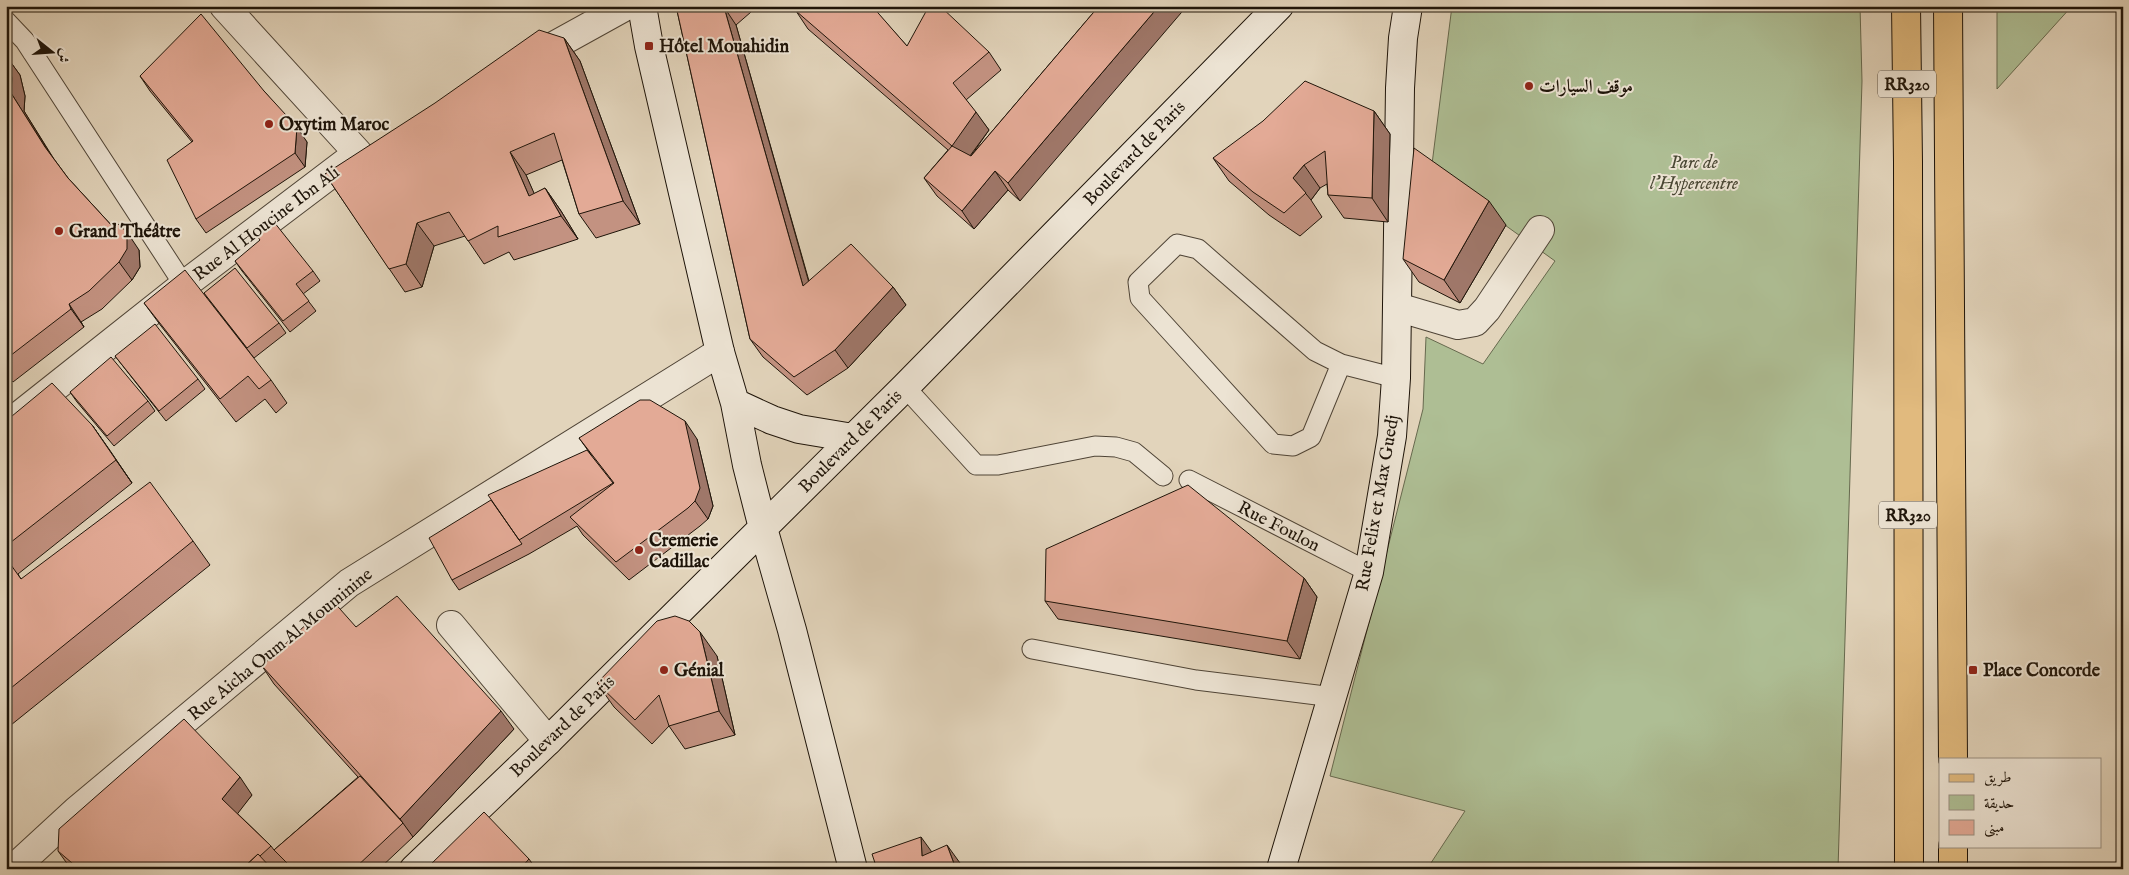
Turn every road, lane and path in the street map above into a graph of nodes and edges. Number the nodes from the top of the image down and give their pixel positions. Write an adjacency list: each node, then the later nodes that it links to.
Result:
1 (224, 6): 11 (main road)
2 (626, 6): 9 (main road)
3 (642, 6): 15 (main road)
4 (1279, 6): 18 (main road, Boulevard de Paris)
5 (1408, 6): 14 (main road, Rue Felix et Max Guedj)
6 (1906, 6): 36 (main road, RR320)
7 (1948, 6): 30 (main road, RR320)
8 (6, 21): 13 (lane)
9 (514, 68)
10 (384, 139): 11 (main road, Rue Al Houcine Ibn Ali)
11 (358, 153): 13 (main road, Rue Al Houcine Ibn Ali)
12 (1540, 230): 14 (main road)
13 (184, 285): 20 (main road, Rue Al Houcine Ibn Ali)
14 (1397, 307): 17 (main road, Rue Felix et Max Guedj)
15 (720, 352): 19 (main road); 32 (main road, Rue Aicha Oum Al Mouminine)
16 (1341, 364): 16 (lane); 17 (lane)
17 (1396, 378): 25 (main road, Rue Felix et Max Guedj)
18 (905, 387): 21 (main road, Boulevard de Paris); 22 (lane)
19 (735, 403): 21 (main road); 24 (main road)
20 (6, 426)
21 (853, 438): 24 (main road, Boulevard de Paris)
22 (1163, 476)
23 (1189, 480): 25 (lane, Rue Foulon)
24 (763, 528): 29 (main road, Boulevard de Paris); 34 (main road)
25 (1369, 572): 28 (main road, Rue Felix et Max Guedj)
26 (451, 625): 29 (main road)
27 (1032, 649): 28 (lane)
28 (1333, 697): 35 (main road, Rue Felix et Max Guedj)
29 (548, 741): 33 (main road, Boulevard de Paris)
30 (1953, 758)
31 (1953, 848): 37 (main road)
32 (13, 869)
33 (414, 869)
34 (853, 869)
35 (1281, 869)
36 (1909, 869)
37 (1953, 869)

